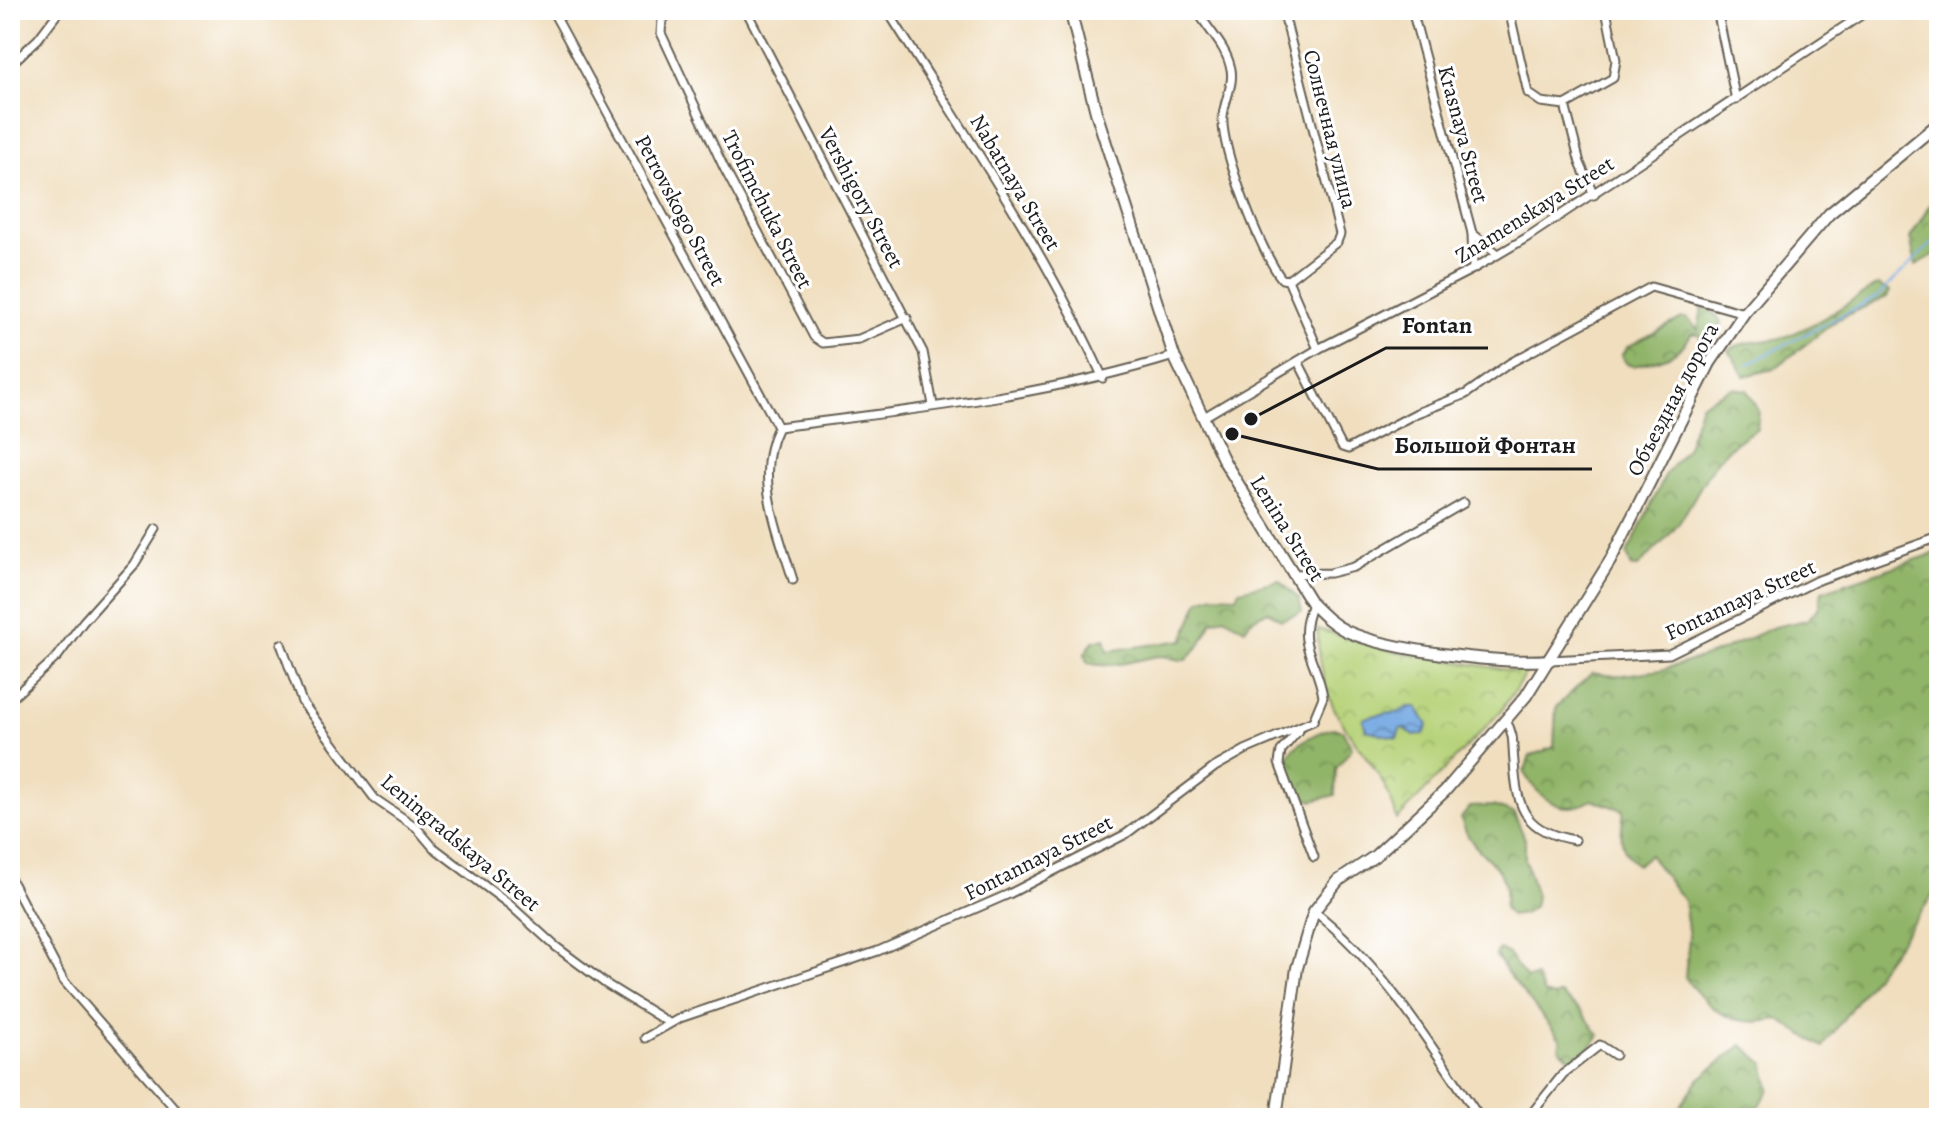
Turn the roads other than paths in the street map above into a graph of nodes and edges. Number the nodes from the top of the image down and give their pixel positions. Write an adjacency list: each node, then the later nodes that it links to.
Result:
1 (60, 10): 16 (street)
2 (552, 10): 15 (street, Petrovskogo Street)
3 (569, 10): 15 (street)
4 (674, 10): 26 (street, Trofimchuka Street)
5 (746, 10): 26 (street, Vershigory Street)
6 (887, 10): 30 (street, Nabatnaya Street)
7 (1070, 10): 28 (street, Lenina Street)
8 (1197, 10): 24 (street)
9 (1283, 10): 24 (street, Солнечная улица)
10 (1412, 10): 21 (street, Krasnaya Street)
11 (1509, 10): 18 (street)
12 (1606, 10): 18 (street)
13 (1717, 10): 17 (street)
14 (1869, 10): 17 (street, Znamenskaya Street)
15 (557, 19): 33 (street, Petrovskogo Street)
16 (10, 65)
17 (1736, 100): 20 (street, Znamenskaya Street)
18 (1565, 105): 20 (street)
19 (1939, 123): 25 (street, Объездная дорога)
20 (1594, 195): 22 (street, Znamenskaya Street)
21 (1472, 233): 22 (street); 23 (street, Krasnaya Street)
22 (1498, 254): 23 (street, Znamenskaya Street)
23 (1473, 269): 27 (street, Znamenskaya Street)
24 (1288, 280): 27 (street)
25 (1744, 313): 29 (street); 41 (street, Объездная дорога)
26 (907, 318): 31 (street, Vershigory Street)
27 (1318, 349): 29 (street, Znamenskaya Street)
28 (1174, 356): 30 (street); 32 (street, Lenina Street)
29 (1299, 363): 32 (street, Znamenskaya Street)
30 (1103, 378): 31 (street)
31 (933, 405): 33 (street)
32 (1204, 417): 37 (street, Lenina Street)
33 (778, 427): 38 (street)
34 (1464, 503): 37 (street)
35 (156, 529): 42 (street)
36 (1939, 537): 41 (street, Fontannaya Street)
37 (1292, 574): 39 (street, Lenina Street)
38 (793, 580)
39 (1312, 604): 41 (street, Lenina Street); 44 (street)
40 (281, 644): 51 (street, Leningradskaya Street)
41 (1550, 660): 43 (street, Объездная дорога)
42 (10, 700)
43 (1506, 721): 47 (street); 50 (street, Объездная дорога)
44 (1300, 729): 45 (street, Fontannaya Street); 46 (street)
45 (1278, 736): 46 (street); 51 (street, Fontannaya Street)
46 (1281, 751): 48 (street)
47 (1575, 840)
48 (1314, 857)
49 (10, 878): 54 (street)
50 (1314, 911): 55 (street); 56 (street)
51 (669, 1023): 52 (street, Fontannaya Street)
52 (645, 1038)
53 (1615, 1055): 57 (street)
54 (183, 1118)
55 (1276, 1118)
56 (1480, 1118)
57 (1528, 1118)

